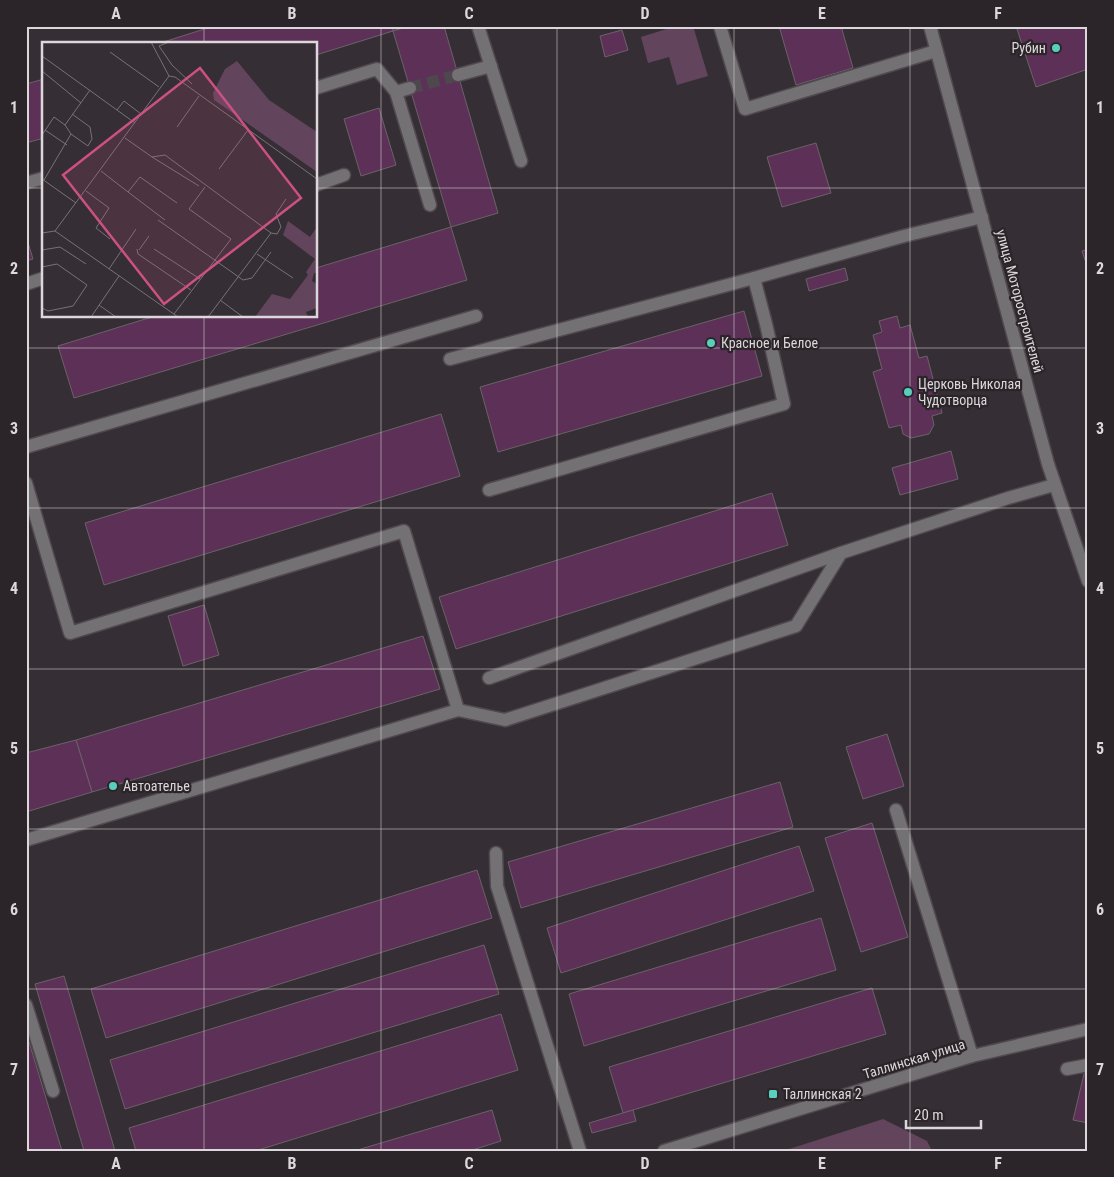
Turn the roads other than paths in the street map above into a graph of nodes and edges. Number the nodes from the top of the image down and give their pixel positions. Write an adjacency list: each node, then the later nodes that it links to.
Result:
1 (478, 26): 5 (street)
2 (720, 26): 4 (street)
3 (930, 26): 4 (street, улица Моторостроителей)
4 (936, 51): 16 (street, улица Моторостроителей)
5 (491, 66): 6 (street); 10 (street)
6 (458, 75)
7 (318, 87): 9 (street)
8 (410, 88): 9 (street)
9 (396, 92): 15 (street)
10 (521, 161)
11 (344, 175): 14 (street)
12 (42, 179): 13 (street)
13 (26, 184)
14 (318, 184)
15 (430, 205)
16 (982, 217): 17 (street); 24 (street, улица Моторостроителей)
17 (754, 278): 21 (street); 25 (street)
18 (42, 279): 19 (street)
19 (26, 284)
20 (476, 316): 22 (street)
21 (450, 359)
22 (26, 447)
23 (26, 483): 29 (street)
24 (1054, 485): 26 (street); 27 (street, улица Моторостроителей)
25 (489, 490)
26 (841, 553): 28 (street); 29 (street)
27 (1088, 581)
28 (489, 678)
29 (458, 710): 31 (street)
30 (896, 810): 35 (street)
31 (26, 840)
32 (496, 853): 39 (street)
33 (26, 1004): 38 (street)
34 (1088, 1028): 35 (street, Таллинская улица)
35 (972, 1056): 40 (street, Таллинская улица)
36 (1088, 1065): 37 (street)
37 (1067, 1069)
38 (53, 1091)
39 (580, 1151)
40 (664, 1151)

